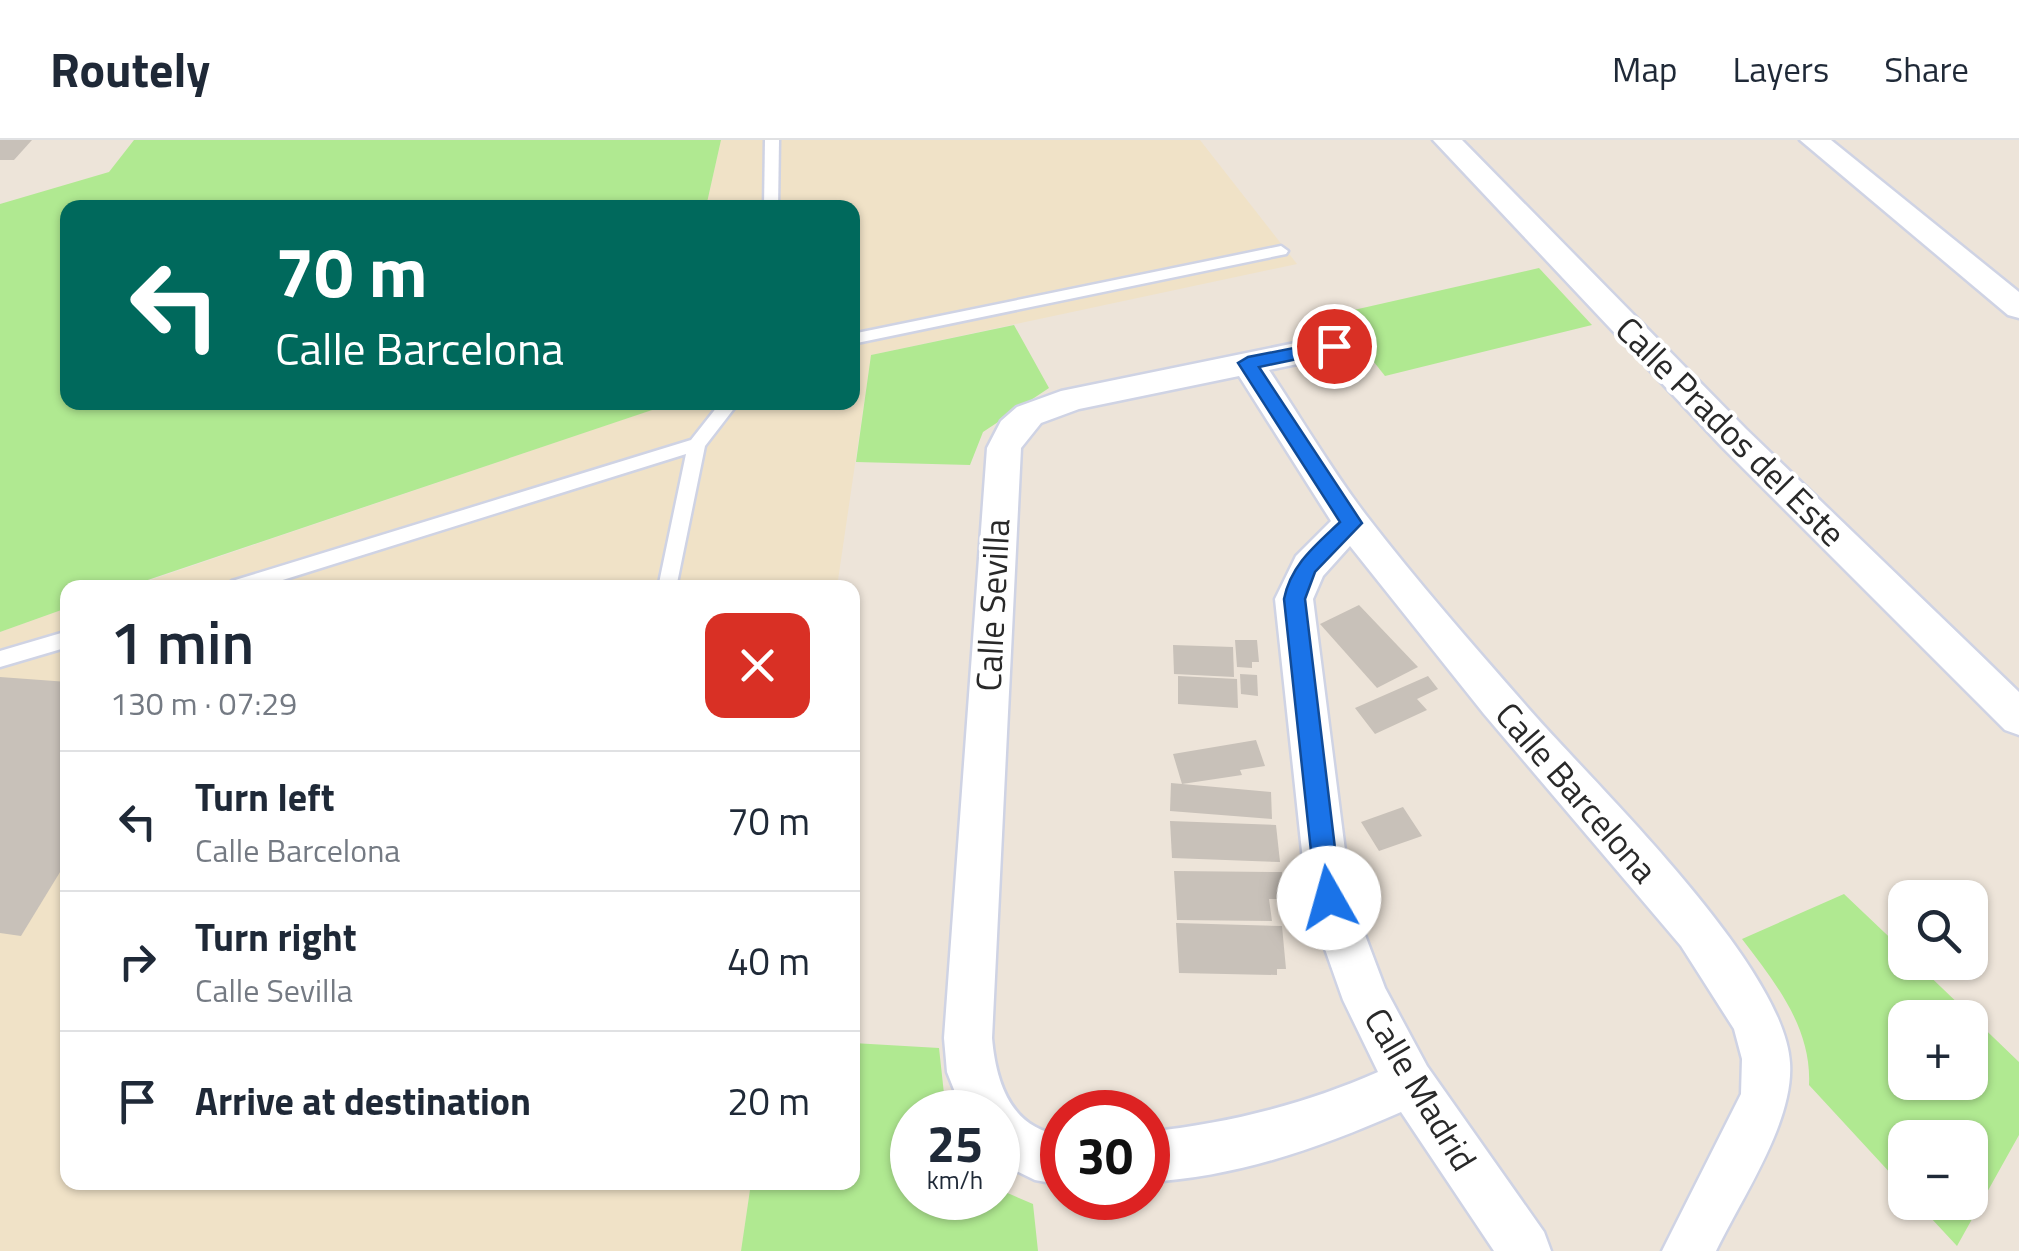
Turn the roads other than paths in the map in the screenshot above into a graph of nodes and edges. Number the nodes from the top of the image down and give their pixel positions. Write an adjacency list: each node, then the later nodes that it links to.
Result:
1 (772, 140): 4 (lane)
2 (1447, 140): 17 (street, Calle Prados del Este)
3 (1831, 144): 6 (street)
4 (771, 200)
5 (1281, 251): 7 (lane)
6 (2019, 308)
7 (860, 337)
8 (1334, 346): 9 (street, Calle Sevilla)
9 (1248, 363): 12 (street, Calle Barcelona); 19 (street, Calle Sevilla)
10 (724, 410): 11 (lane)
11 (696, 444): 13 (lane); 14 (lane)
12 (1352, 523): 18 (street, Calle Madrid); 22 (street, Calle Barcelona)
13 (258, 580)
14 (669, 580)
15 (60, 641): 16 (lane)
16 (0, 660)
17 (2019, 718)
18 (1410, 1083): 20 (street); 21 (street, Calle Madrid)
19 (979, 1090)
20 (1170, 1156)
21 (1525, 1251)
22 (1688, 1251)

